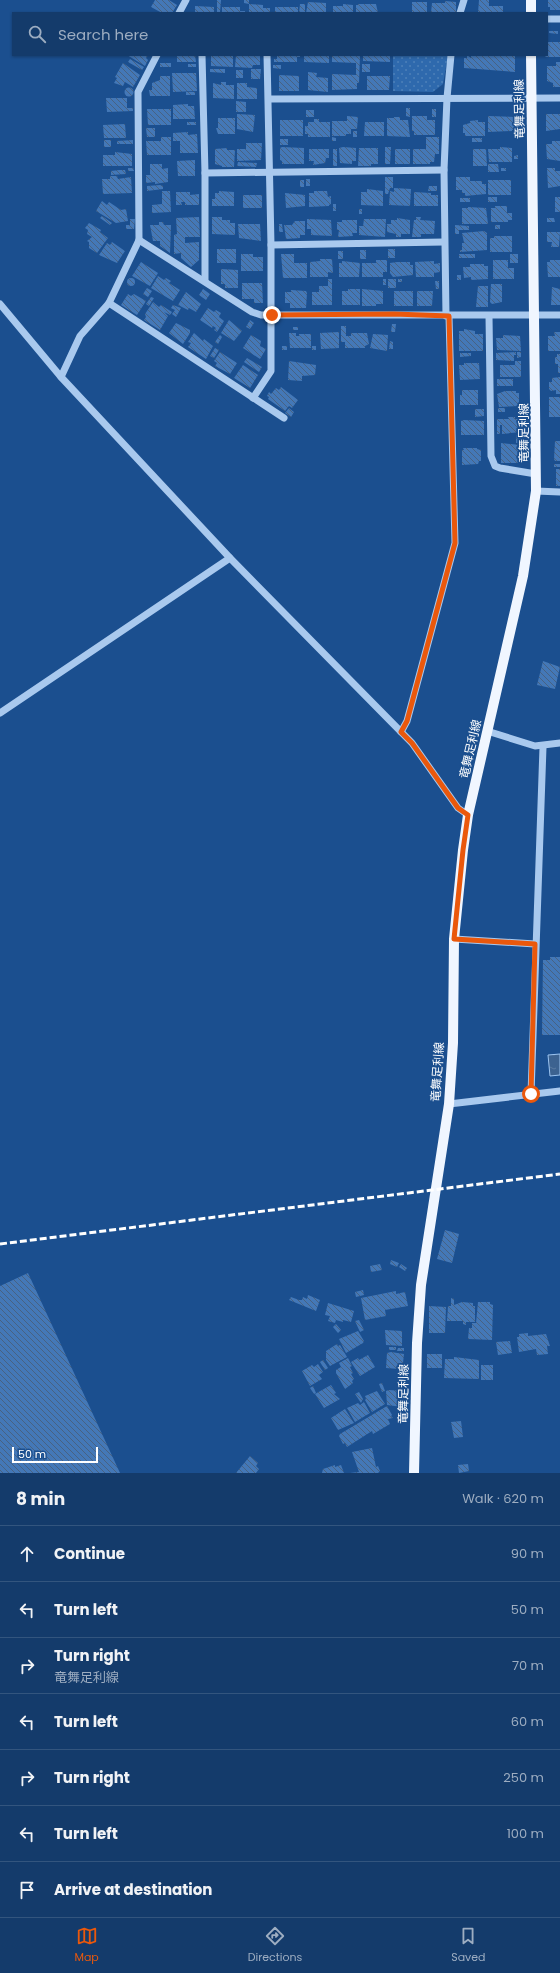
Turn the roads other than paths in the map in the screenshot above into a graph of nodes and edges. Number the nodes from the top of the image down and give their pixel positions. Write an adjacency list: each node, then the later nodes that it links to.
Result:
1 (186, 0): 4 (street)
2 (464, 0): 5 (street)
3 (531, 0): 6 (main road)
4 (180, 12)
5 (460, 12)
6 (531, 12)
7 (560, 19): 8 (street)
8 (548, 20)
9 (156, 56): 21 (street)
10 (202, 56): 19 (street)
11 (267, 56): 17 (street)
12 (451, 56): 14 (street)
13 (532, 56): 15 (main road, 竜舞足利線)
14 (446, 98): 15 (street); 17 (street); 18 (street)
15 (532, 98): 16 (street); 30 (main road, 竜舞足利線)
16 (560, 98)
17 (269, 99): 20 (street)
18 (444, 170): 20 (street); 22 (street)
19 (205, 173): 20 (street); 24 (street)
20 (270, 173): 23 (street)
21 (139, 240): 24 (street); 26 (street)
22 (444, 242): 23 (street); 28 (street)
23 (271, 245): 27 (street)
24 (205, 281): 27 (street)
25 (0, 304): 32 (street)
26 (109, 304): 32 (street); 33 (street)
27 (272, 315): 28 (street); 33 (street)
28 (447, 316): 29 (street); 41 (street)
29 (489, 316): 30 (street); 35 (street)
30 (535, 316): 31 (street); 35 (main road, 竜舞足利線)
31 (560, 316)
32 (61, 377): 38 (street)
33 (253, 398): 34 (street)
34 (284, 418)
35 (536, 474): 36 (main road, 竜舞足利線)
36 (536, 491): 37 (street); 40 (main road, 竜舞足利線)
37 (560, 492)
38 (230, 558): 39 (street); 41 (street)
39 (0, 713)
40 (487, 731): 43 (street); 44 (main road, 竜舞足利線)
41 (401, 732): 44 (street)
42 (560, 743): 43 (street)
43 (543, 746): 46 (street)
44 (468, 815): 45 (main road, 竜舞足利線)
45 (454, 939): 46 (street); 49 (main road, 竜舞足利線)
46 (535, 944): 48 (street)
47 (560, 1091): 48 (street)
48 (531, 1094): 49 (street)
49 (449, 1104): 50 (main road, 竜舞足利線)
50 (414, 1473)

